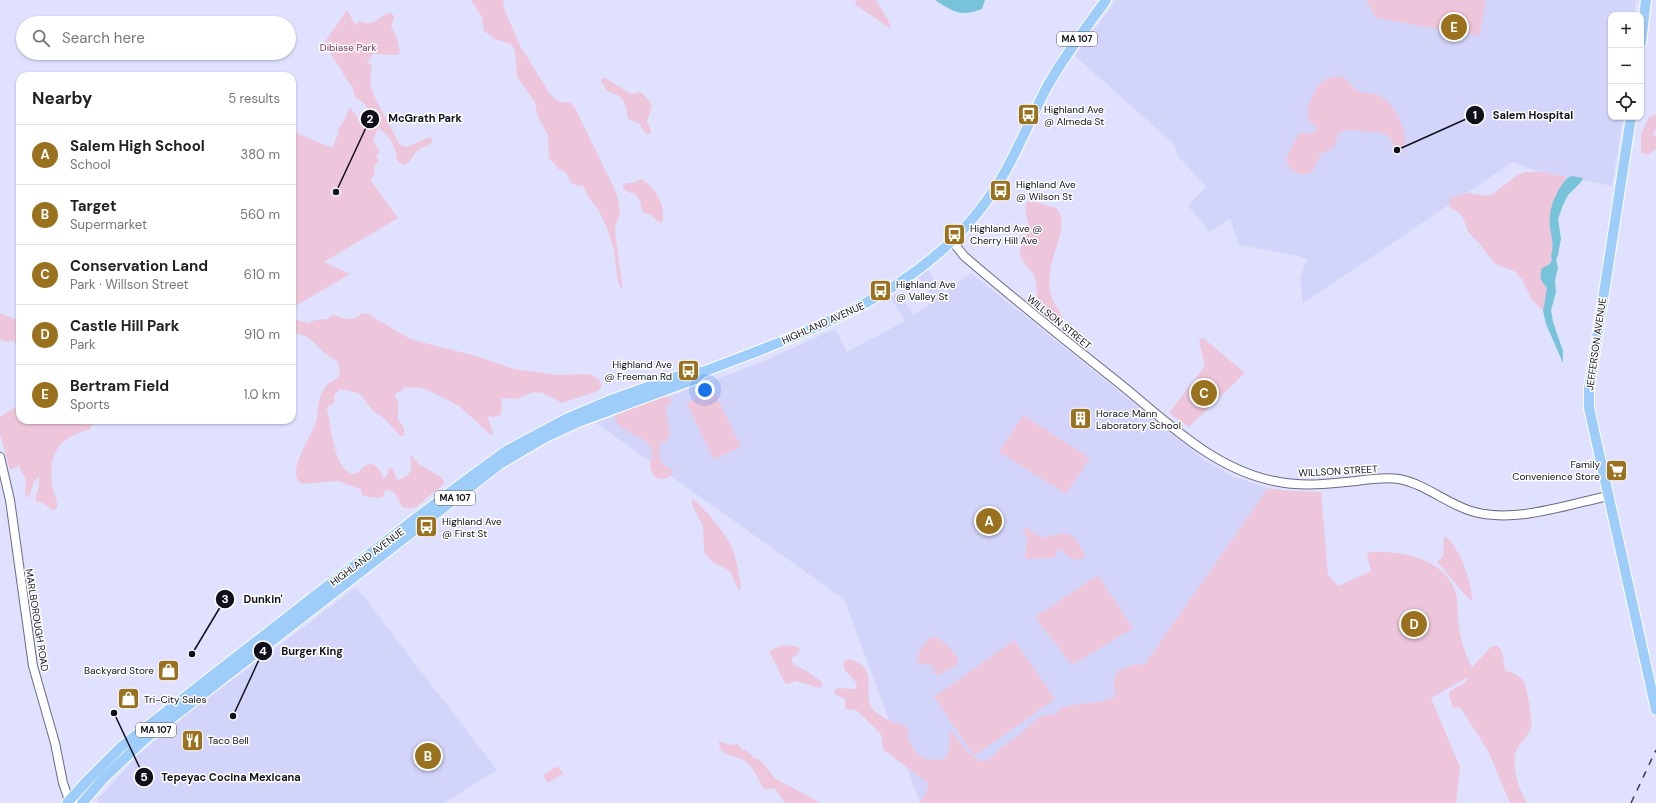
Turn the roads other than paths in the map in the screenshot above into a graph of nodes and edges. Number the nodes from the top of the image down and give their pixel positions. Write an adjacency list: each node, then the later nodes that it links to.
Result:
1 (1106, 0): 5 (main road, HIGHLAND AVENUE / MA 107)
2 (1646, 0): 3 (main road)
3 (1644, 18)
4 (1630, 120): 8 (main road, JEFFERSON AVENUE)
5 (952, 241): 6 (main road, HIGHLAND AVENUE / MA 107); 8 (street, WILLSON STREET)
6 (703, 372): 10 (main road, HIGHLAND AVENUE / MA 107); 11 (main road, HIGHLAND AVENUE / MA 107)
7 (0, 457): 11 (street, MARLBOROUGH ROAD)
8 (1608, 496): 9 (main road, JEFFERSON AVENUE)
9 (1656, 710)
10 (92, 792): 12 (main road, HIGHLAND AVENUE / MA 107); 13 (main road)
11 (71, 802)
12 (82, 803)
13 (93, 803)

